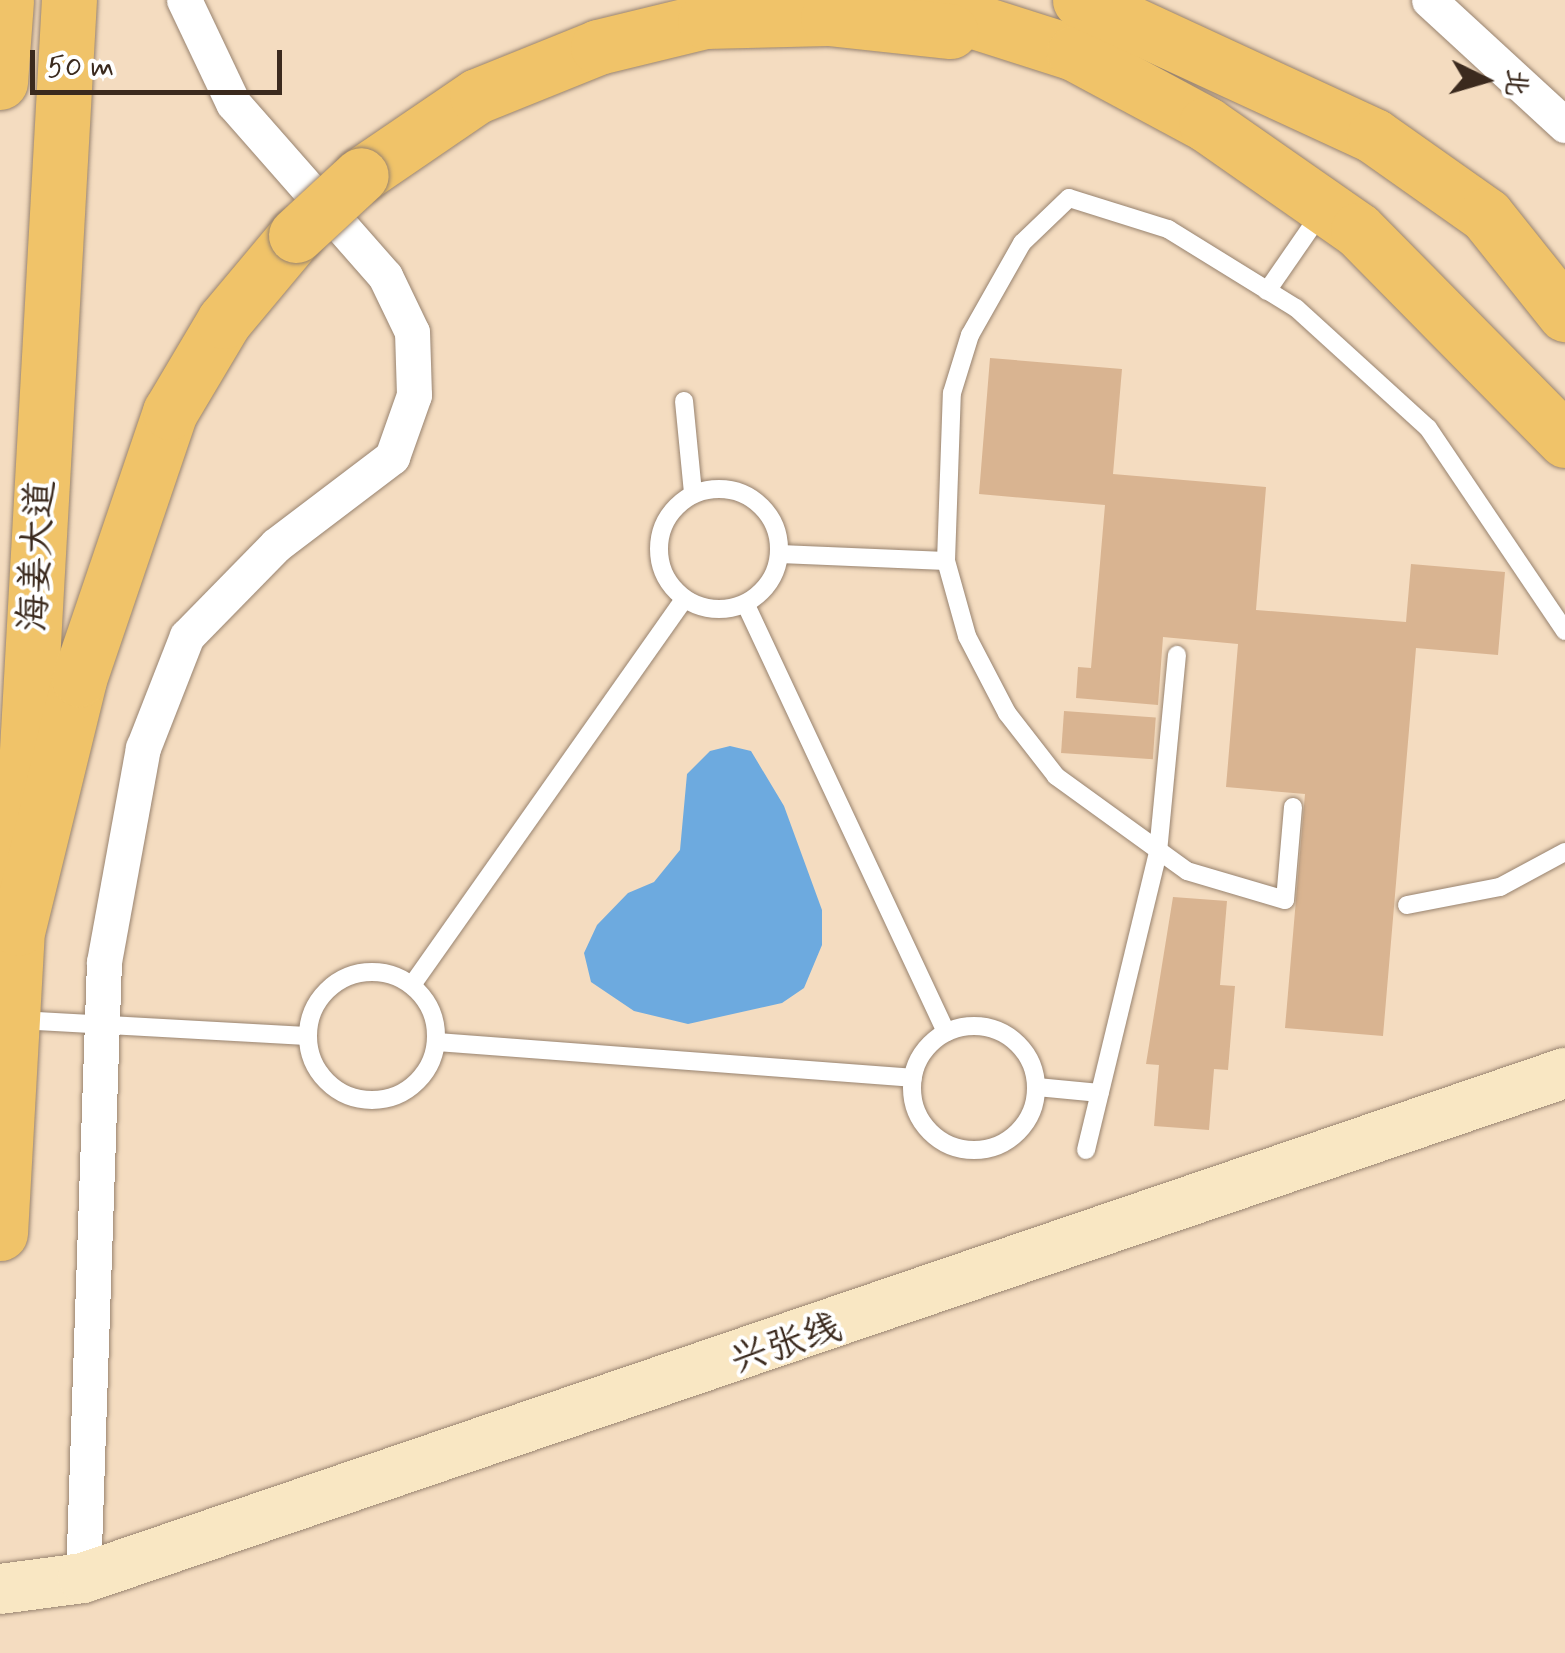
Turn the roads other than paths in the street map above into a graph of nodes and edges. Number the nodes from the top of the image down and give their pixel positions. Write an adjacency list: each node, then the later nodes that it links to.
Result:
1 (6, 0): 9 (main road)
2 (69, 0): 27 (main road, 海姜大道)
3 (184, 0): 30 (street)
4 (908, 0): 8 (main road)
5 (1020, 0): 7 (main road)
6 (1429, 0): 10 (street)
7 (1102, 13): 13 (main road)
8 (1074, 53): 11 (main road); 27 (main road, bridge)
9 (0, 82)
10 (1565, 125)
11 (1326, 207): 12 (lane); 15 (main road)
12 (1267, 290): 18 (lane); 21 (lane)
13 (1565, 314)
14 (684, 402): 16 (lane)
15 (1565, 440)
16 (693, 494): 17 (lane); 19 (lane)
17 (780, 554): 18 (lane); 20 (lane)
18 (946, 561): 24 (lane)
19 (684, 600): 20 (lane); 28 (lane)
20 (746, 604): 31 (lane)
21 (1565, 631)
22 (1176, 654): 24 (lane)
23 (1293, 807): 24 (lane)
24 (1158, 852): 37 (lane)
25 (1565, 852): 26 (lane)
26 (1407, 905)
27 (18, 928): 29 (main road, 海姜大道)
28 (412, 985): 32 (lane); 33 (lane)
29 (5, 1020): 30 (lane); 39 (main road, 海姜大道)
30 (100, 1020): 32 (lane); 40 (street)
31 (946, 1032): 35 (lane); 36 (lane)
32 (308, 1036): 33 (lane)
33 (436, 1042): 35 (lane)
34 (1565, 1073): 40 (main road, 兴张线)
35 (913, 1078): 36 (lane)
36 (1037, 1087): 37 (lane)
37 (1100, 1093): 38 (lane)
38 (1086, 1150)
39 (0, 1233)
40 (83, 1578): 41 (main road, 兴张线)
41 (0, 1589)

